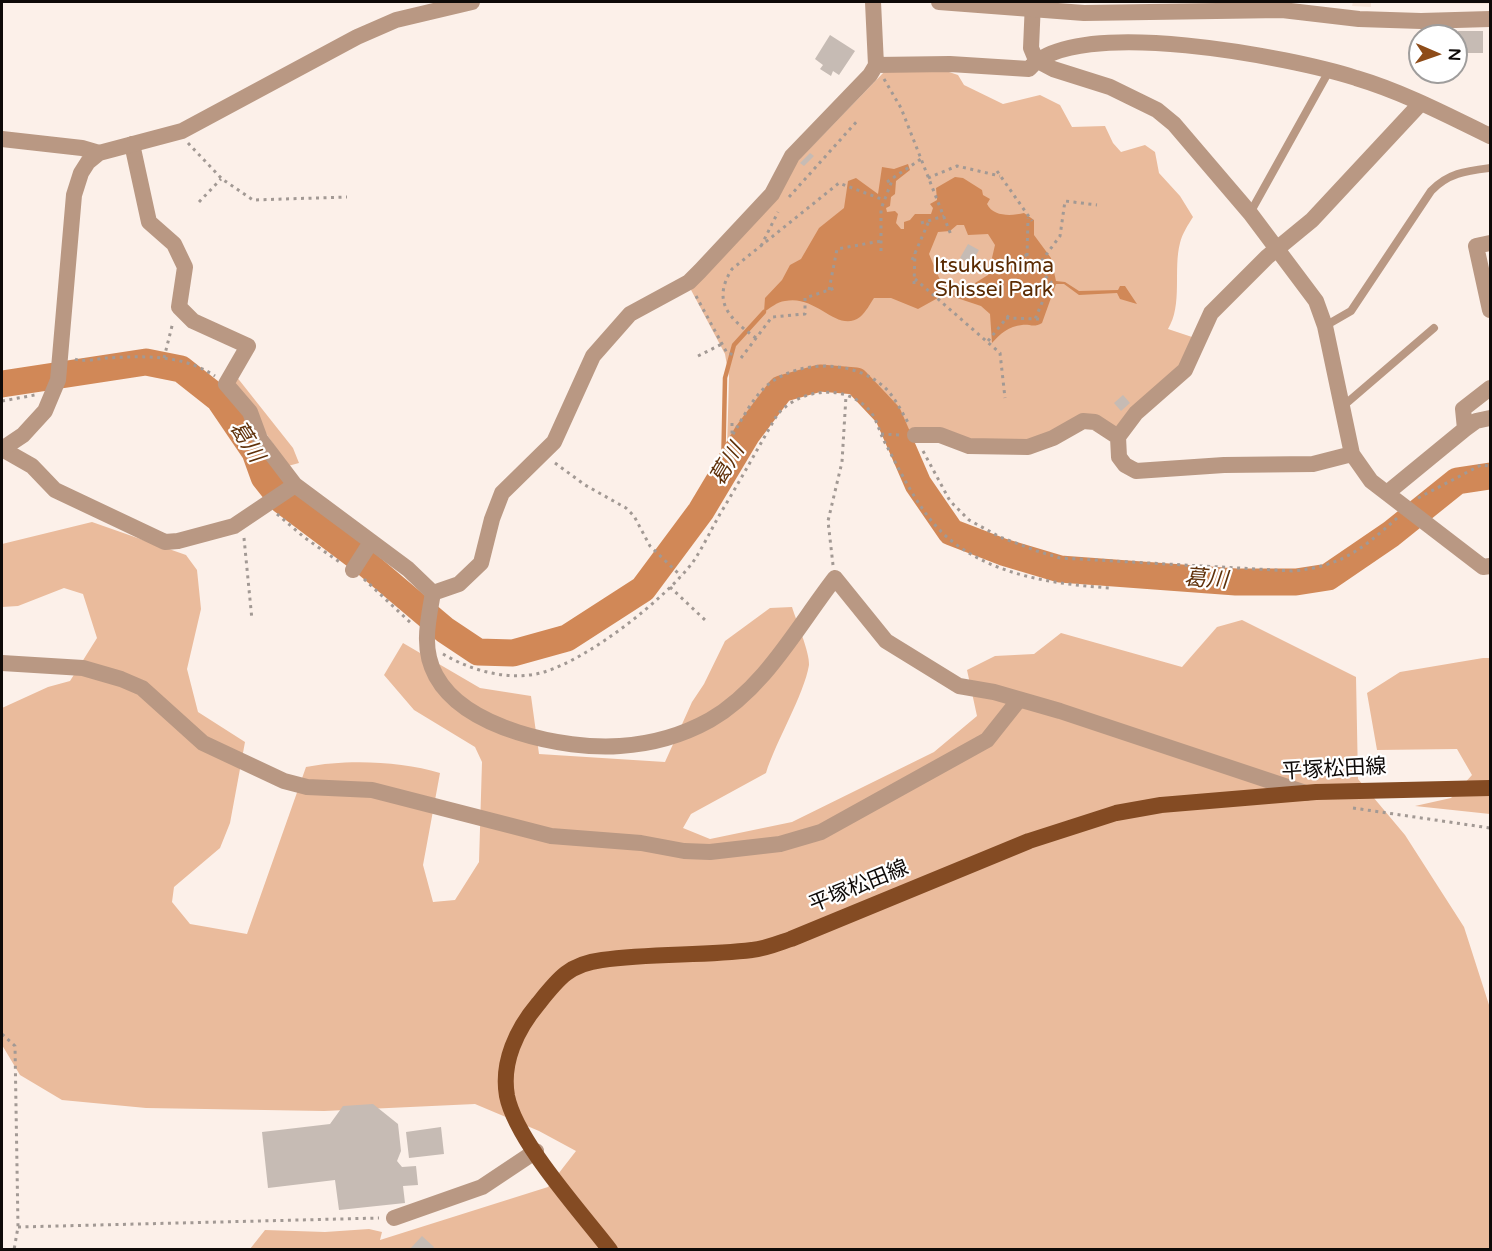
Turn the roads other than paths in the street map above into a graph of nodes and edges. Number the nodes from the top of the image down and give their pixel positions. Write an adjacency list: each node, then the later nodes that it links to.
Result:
1 (472, 2): 12 (street)
2 (873, 2): 7 (street)
3 (939, 2): 4 (street)
4 (1033, 6): 5 (street); 6 (street)
5 (1491, 19)
6 (1036, 60): 7 (street); 8 (street); 15 (street)
7 (876, 65): 34 (street)
8 (1329, 71): 9 (street); 15 (lane)
9 (1421, 103): 10 (street); 17 (street)
10 (1491, 136)
11 (2, 139): 13 (street)
12 (132, 144): 13 (street); 29 (street)
13 (99, 153): 27 (street)
14 (1491, 168): 19 (lane)
15 (1250, 213): 17 (street)
16 (1491, 243): 18 (street)
17 (1276, 251): 19 (street); 26 (street)
18 (1491, 310)
19 (1325, 326): 22 (street)
20 (1434, 328): 22 (lane)
21 (1491, 388): 24 (street)
22 (1342, 407): 28 (street)
23 (1491, 418): 24 (street)
24 (1465, 429): 30 (street)
25 (915, 435): 26 (street)
26 (1118, 437): 28 (street)
27 (2, 449): 29 (street)
28 (1352, 454): 30 (street)
29 (293, 487): 31 (street)
30 (1387, 493): 32 (street)
31 (371, 542): 33 (street); 34 (street)
32 (1491, 566)
33 (353, 570)
34 (433, 598): 36 (street)
35 (2, 663): 36 (street)
36 (1018, 701): 38 (street)
37 (1491, 788): 38 (main road, 平塚松田線)
38 (1306, 793): 39 (main road, 平塚松田線)
39 (536, 1151): 40 (street); 41 (main road, 平塚松田線)
40 (394, 1218)
41 (610, 1250)

